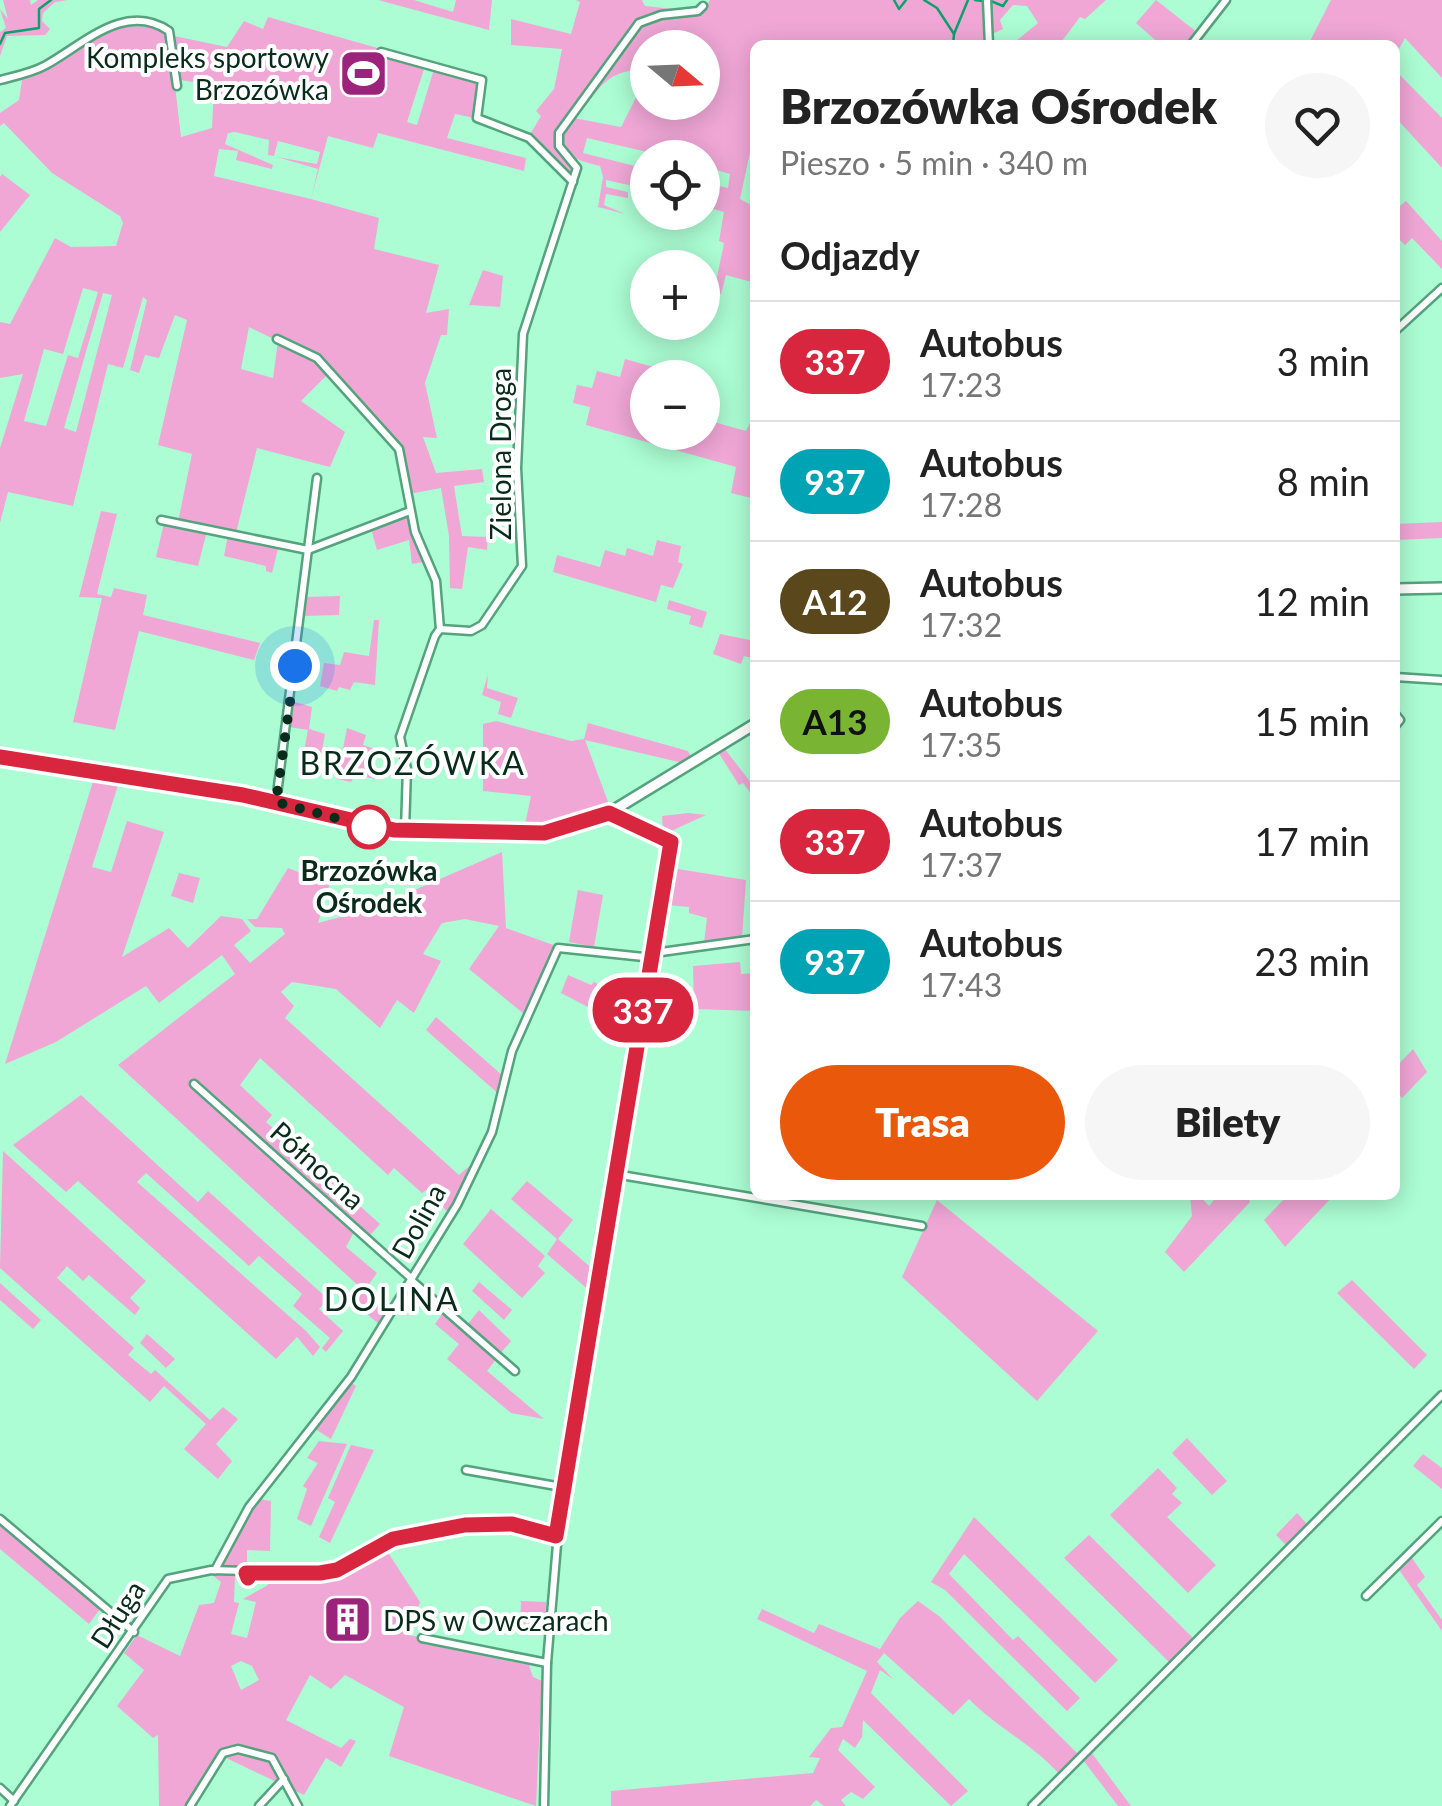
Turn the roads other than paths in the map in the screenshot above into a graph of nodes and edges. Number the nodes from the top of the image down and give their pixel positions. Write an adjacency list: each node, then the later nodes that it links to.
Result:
1 (1226, 0): 5 (street)
2 (987, 1): 4 (street)
3 (703, 6): 9 (street)
4 (989, 40)
5 (1195, 40)
6 (380, 52): 9 (street)
7 (0, 80): 8 (street)
8 (177, 86)
9 (573, 182): 21 (street, Zielona Droga)
10 (1442, 288): 11 (street)
11 (1434, 296): 12 (street); 13 (street)
12 (1442, 306)
13 (1400, 327)
14 (278, 339): 16 (street)
15 (317, 478): 18 (street)
16 (410, 511): 18 (street); 21 (street)
17 (161, 520): 18 (street)
18 (308, 550): 26 (street)
19 (1438, 588): 20 (main road)
20 (1400, 590)
21 (440, 629): 28 (street)
22 (1400, 677): 23 (street)
23 (1442, 680)
24 (750, 727): 27 (main road)
25 (0, 757): 26 (main road)
26 (276, 802): 28 (main road)
27 (609, 813): 28 (main road); 30 (street)
28 (405, 831)
29 (750, 940): 30 (street)
30 (653, 955): 32 (street); 36 (street, Dolina)
31 (194, 1084): 36 (street, Północna)
32 (615, 1174): 33 (street); 40 (street)
33 (750, 1197)
34 (768, 1200): 35 (street)
35 (922, 1226)
36 (411, 1279): 37 (street, Północna); 44 (street, Dolina)
37 (514, 1371)
38 (1442, 1395): 56 (street)
39 (466, 1470): 40 (street)
40 (562, 1487): 43 (street)
41 (0, 1519): 46 (street)
42 (1442, 1521): 45 (street)
43 (556, 1536): 44 (street, Długa); 48 (street)
44 (214, 1570): 46 (street, Długa)
45 (1366, 1596)
46 (134, 1632): 51 (street, Długa)
47 (422, 1638): 48 (street)
48 (547, 1663): 55 (street)
49 (284, 1779): 52 (street); 53 (street); 54 (street)
50 (0, 1788): 51 (street)
51 (12, 1803)
52 (190, 1806)
53 (258, 1806)
54 (298, 1806)
55 (544, 1806)
56 (1032, 1806)

